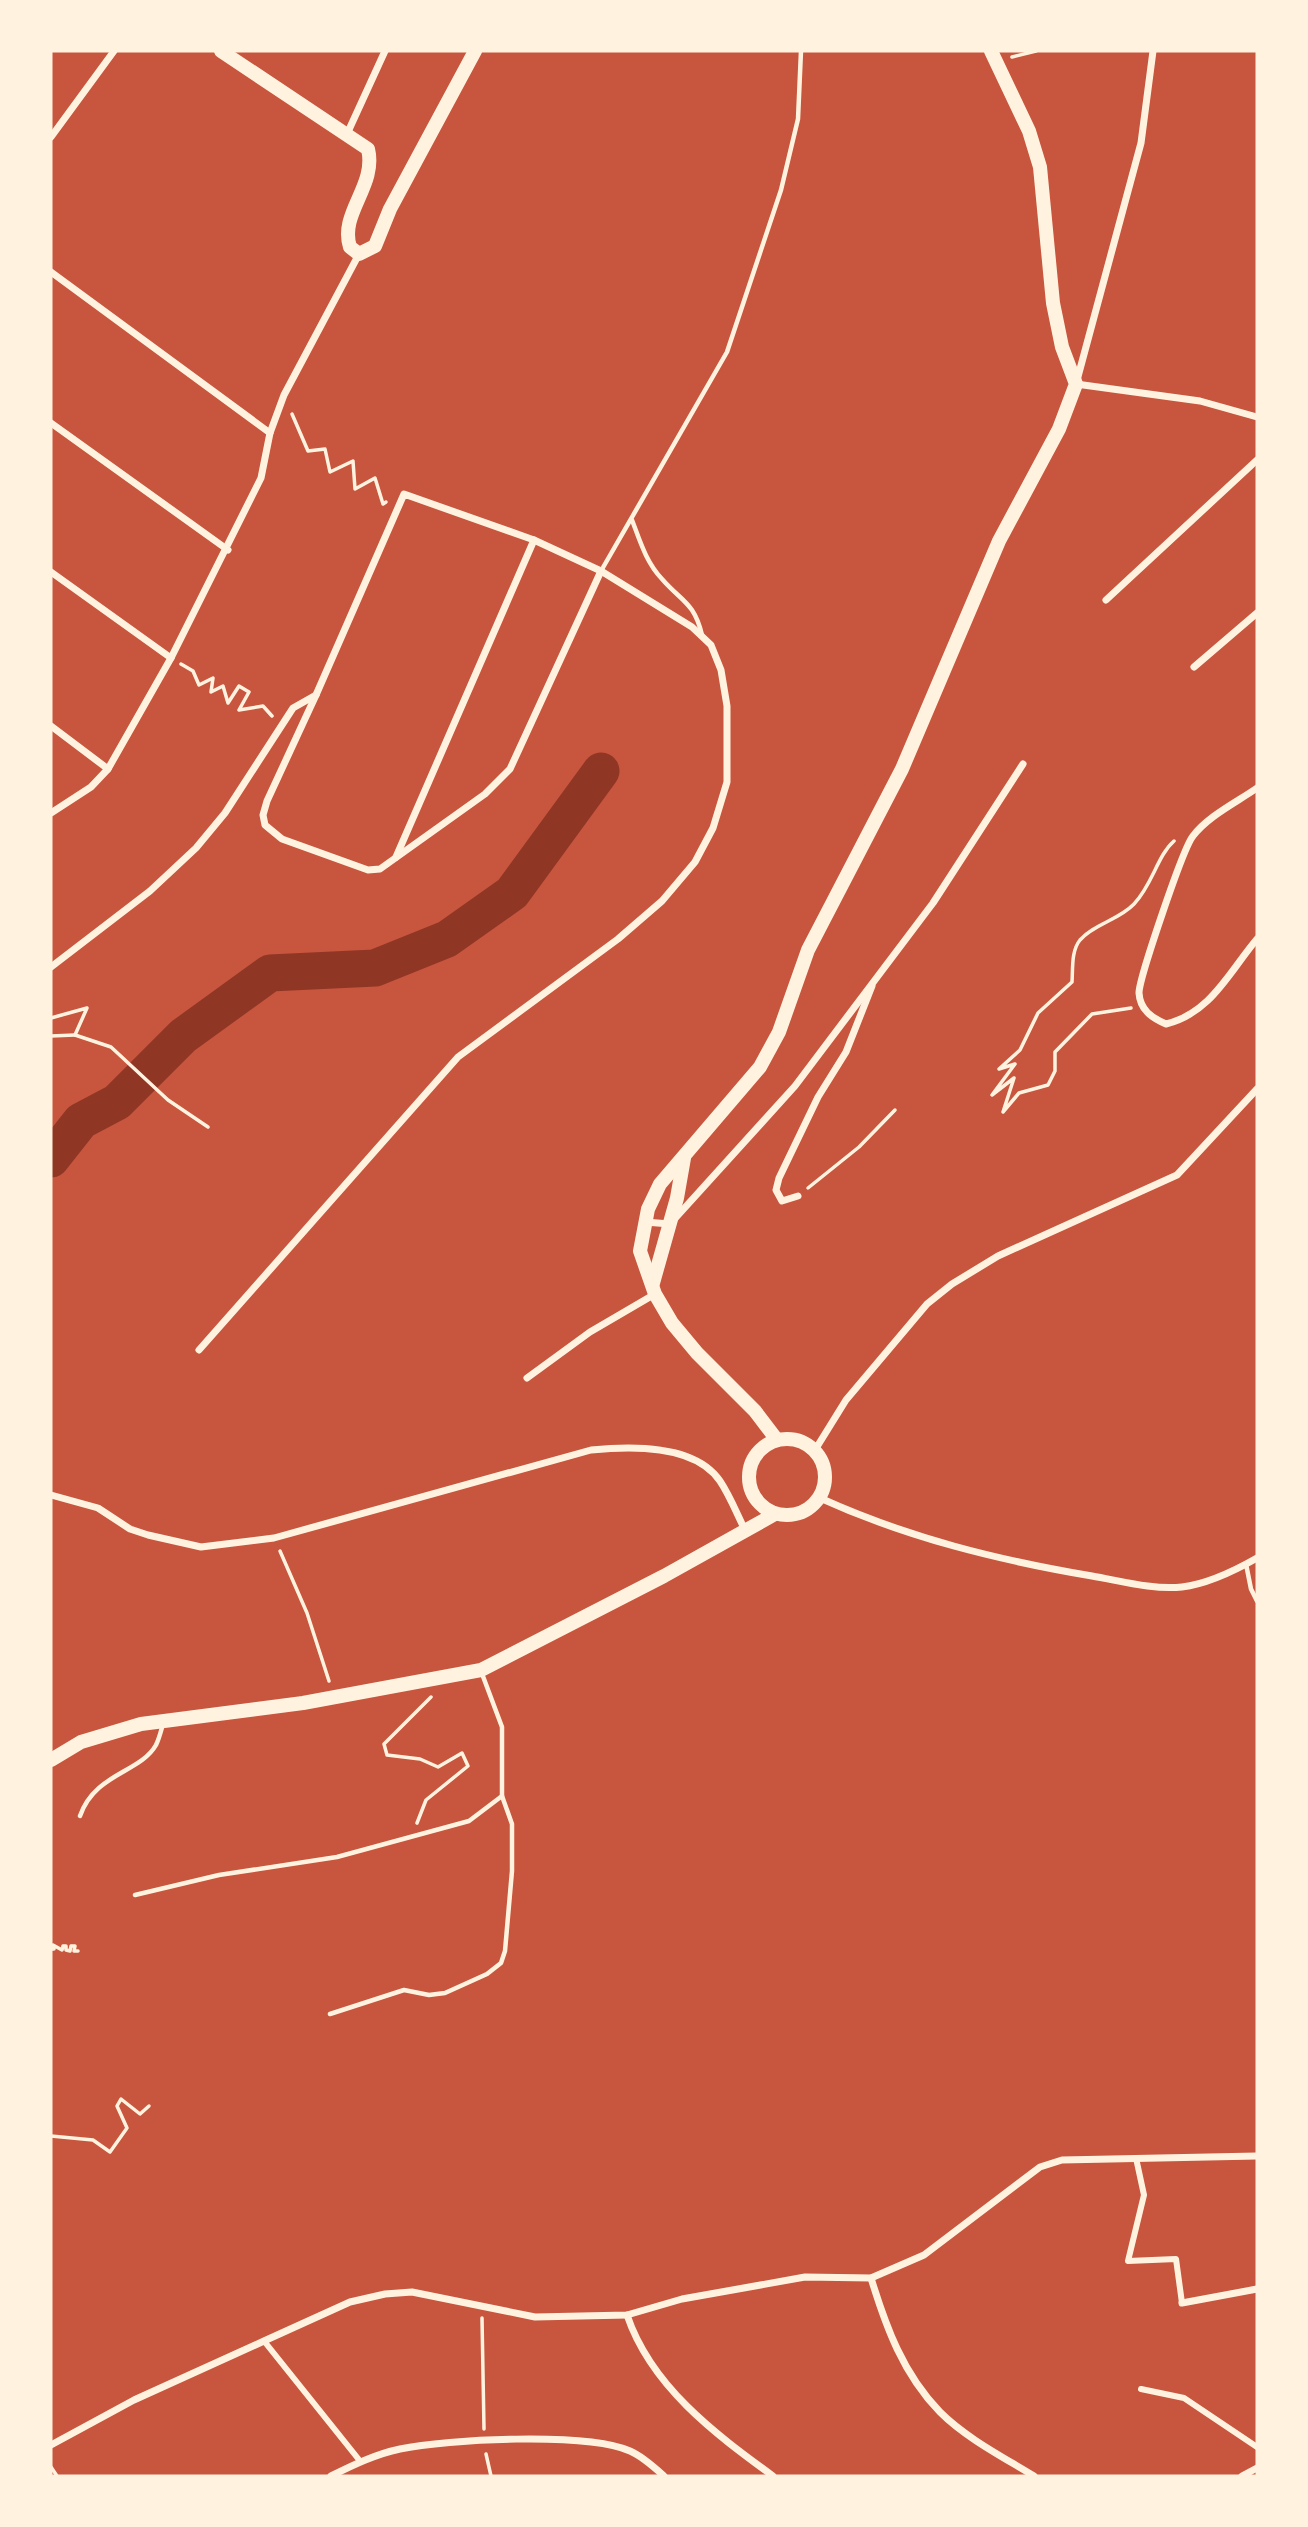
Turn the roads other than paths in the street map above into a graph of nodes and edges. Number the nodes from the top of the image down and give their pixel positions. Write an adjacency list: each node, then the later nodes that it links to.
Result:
1 (114, 51): 9 (street)
2 (221, 51): 8 (main road)
3 (385, 51): 8 (street)
4 (475, 51): 10 (main road)
5 (801, 51): 17 (lane)
6 (1153, 51): 12 (street)
7 (993, 56): 12 (main road)
8 (347, 134): 10 (main road)
9 (51, 137)
10 (359, 254): 15 (street)
11 (51, 271): 15 (street)
12 (1076, 384): 13 (street); 38 (main road)
13 (1257, 417)
14 (51, 423): 19 (street)
15 (270, 432): 19 (street)
16 (1257, 460): 22 (street)
17 (632, 519): 20 (lane); 24 (lane)
18 (534, 540): 20 (street); 27 (street); 33 (street)
19 (228, 550): 25 (street)
20 (601, 570): 24 (street); 33 (street)
21 (51, 572): 25 (street)
22 (1106, 600)
23 (1257, 613): 26 (street)
24 (703, 637): 43 (street)
25 (171, 658): 30 (street)
26 (1194, 667)
27 (316, 695): 33 (street); 35 (street)
28 (51, 726): 30 (street)
29 (1023, 764): 36 (street)
30 (108, 769): 32 (street)
31 (1257, 788): 34 (street)
32 (51, 813)
33 (395, 859)
34 (1257, 939)
35 (51, 967)
36 (876, 976): 39 (street); 41 (street)
37 (1257, 1089): 46 (street)
38 (684, 1158): 40 (main road); 41 (main road)
39 (799, 1196)
40 (645, 1222): 41 (street); 42 (main road)
41 (670, 1224): 42 (main road)
42 (654, 1289): 44 (street); 45 (main road)
43 (199, 1350)
44 (527, 1378)
45 (777, 1440): 46 (main road); 49 (main road)
46 (815, 1450): 48 (main road)
47 (51, 1495): 50 (street)
48 (820, 1498): 49 (main road); 52 (street)
49 (775, 1514): 50 (main road)
50 (746, 1531): 54 (main road)
51 (1257, 1558): 52 (street)
52 (1246, 1564): 53 (lane)
53 (1257, 1601)
54 (481, 1670): 55 (main road); 57 (lane)
55 (164, 1720): 56 (main road); 58 (lane)
56 (51, 1760)
57 (502, 1796): 59 (lane); 60 (lane)
58 (80, 1816)
59 (135, 1895)
60 (330, 2014)
61 (1257, 2156): 62 (street)
62 (1136, 2158): 63 (street); 65 (street)
63 (871, 2278): 66 (street); 76 (street)
64 (1257, 2289): 65 (street)
65 (1182, 2303)
66 (627, 2315): 67 (street); 75 (street)
67 (264, 2341): 69 (street); 71 (street)
68 (1141, 2389): 70 (street)
69 (51, 2445)
70 (1257, 2447)
71 (360, 2461): 73 (street); 74 (street)
72 (1257, 2468): 77 (street)
73 (331, 2476)
74 (664, 2476)
75 (773, 2476)
76 (1034, 2476)
77 (1242, 2476)

